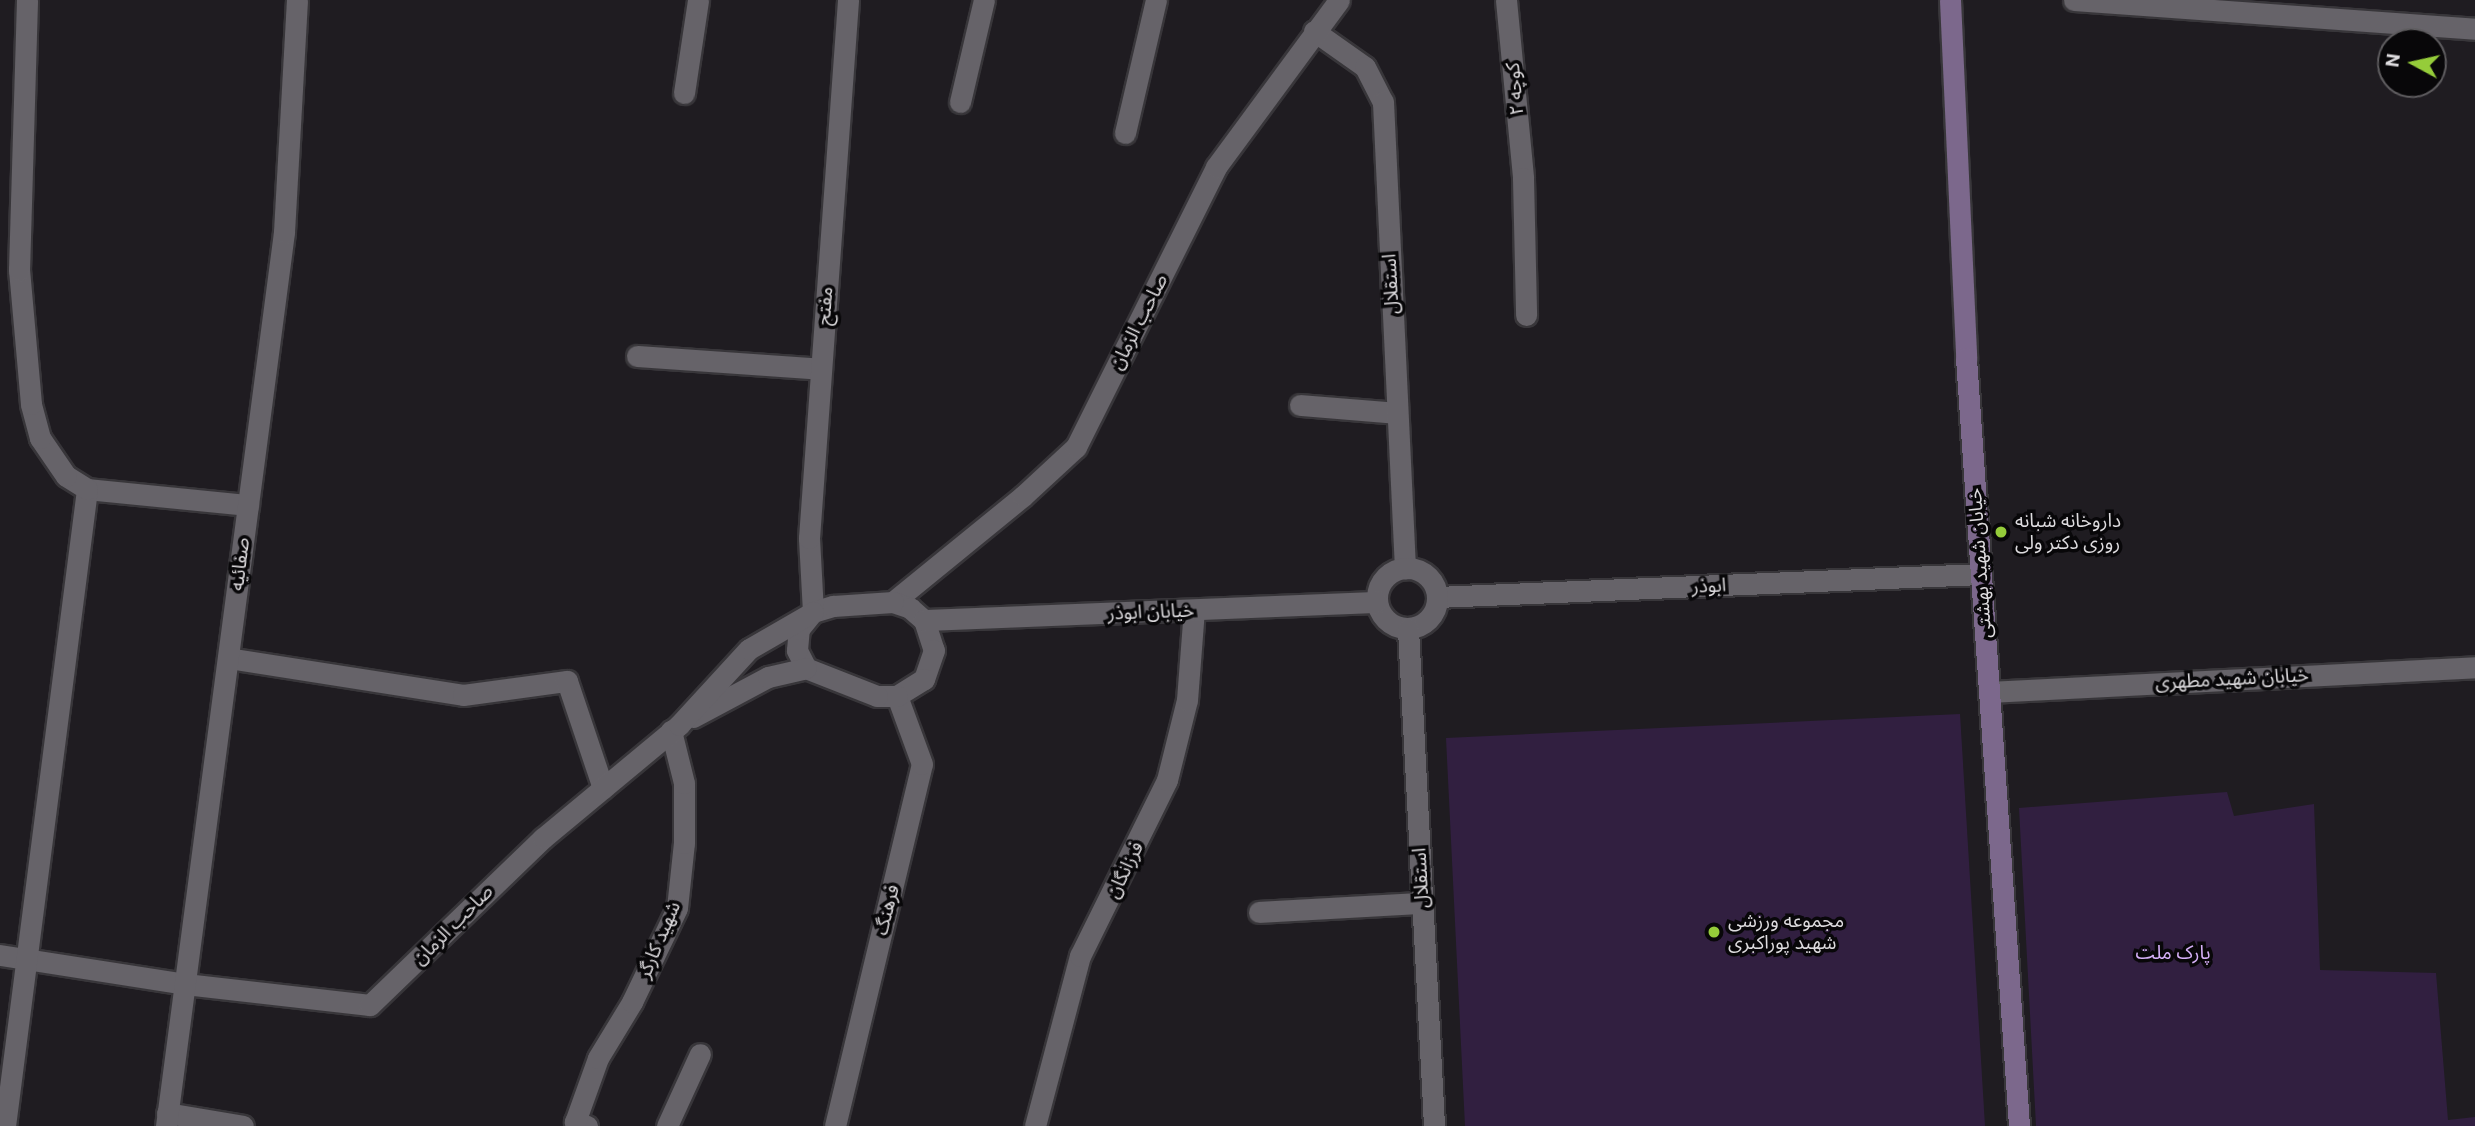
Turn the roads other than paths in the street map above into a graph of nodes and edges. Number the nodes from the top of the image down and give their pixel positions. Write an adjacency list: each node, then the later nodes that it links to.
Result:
1 (27, 0): 22 (street)
2 (297, 0): 23 (street, صفائیه)
3 (698, 0): 14 (street)
4 (848, 0): 19 (street, مفتح)
5 (984, 0): 15 (street)
6 (1156, 0): 16 (street)
7 (1339, 0): 13 (street, صاحب الزمان)
8 (1506, 0): 17 (street, کوچه ۲)
9 (1950, 0): 25 (main road, خیابان شهید بهشتی)
10 (2074, 0): 11 (street)
11 (2132, 1): 12 (street)
12 (2475, 29)
13 (1314, 31): 21 (street, استقلال); 27 (street, صاحب الزمان)
14 (684, 93)
15 (960, 102)
16 (1125, 133)
17 (1526, 314)
18 (637, 356): 19 (street)
19 (821, 369): 30 (street, مفتح)
20 (1300, 405): 21 (street)
21 (1397, 413): 24 (street, استقلال)
22 (87, 489): 23 (street); 43 (street)
23 (248, 505): 33 (street, صفائیه)
24 (1405, 568): 26 (street); 28 (street)
25 (1981, 574): 26 (street, ابوذر); 36 (main road, خیابان شهید بهشتی)
26 (1437, 597): 32 (street)
27 (893, 602): 30 (street); 31 (street)
28 (1377, 602): 29 (street, خیابان ابوذر); 32 (street)
29 (1194, 610): 31 (street, خیابان ابوذر); 52 (street, فرزانگان)
30 (813, 612): 35 (street); 38 (street)
31 (924, 620): 37 (street)
32 (1408, 629): 40 (street, استقلال)
33 (228, 658): 39 (street); 44 (street, صفائیه)
34 (2475, 667): 36 (street, خیابان شهید مطهری)
35 (806, 668): 37 (street); 38 (street)
36 (1989, 692): 54 (main road, خیابان شهید بهشتی)
37 (897, 696): 51 (street, فرهنگ)
38 (675, 728): 39 (street, صاحب الزمان); 47 (street, شهید کارگر)
39 (603, 788): 44 (street, صاحب الزمان)
40 (1422, 903): 41 (street); 53 (street, استقلال)
41 (1259, 912)
42 (0, 955): 43 (street)
43 (29, 960): 44 (street); 48 (street)
44 (185, 984): 46 (street, صفائیه)
45 (700, 1054): 50 (street)
46 (167, 1119): 49 (street)
47 (578, 1125)
48 (5, 1126)
49 (243, 1126)
50 (667, 1126)
51 (835, 1126)
52 (1035, 1126)
53 (1434, 1126)
54 (2019, 1126)

